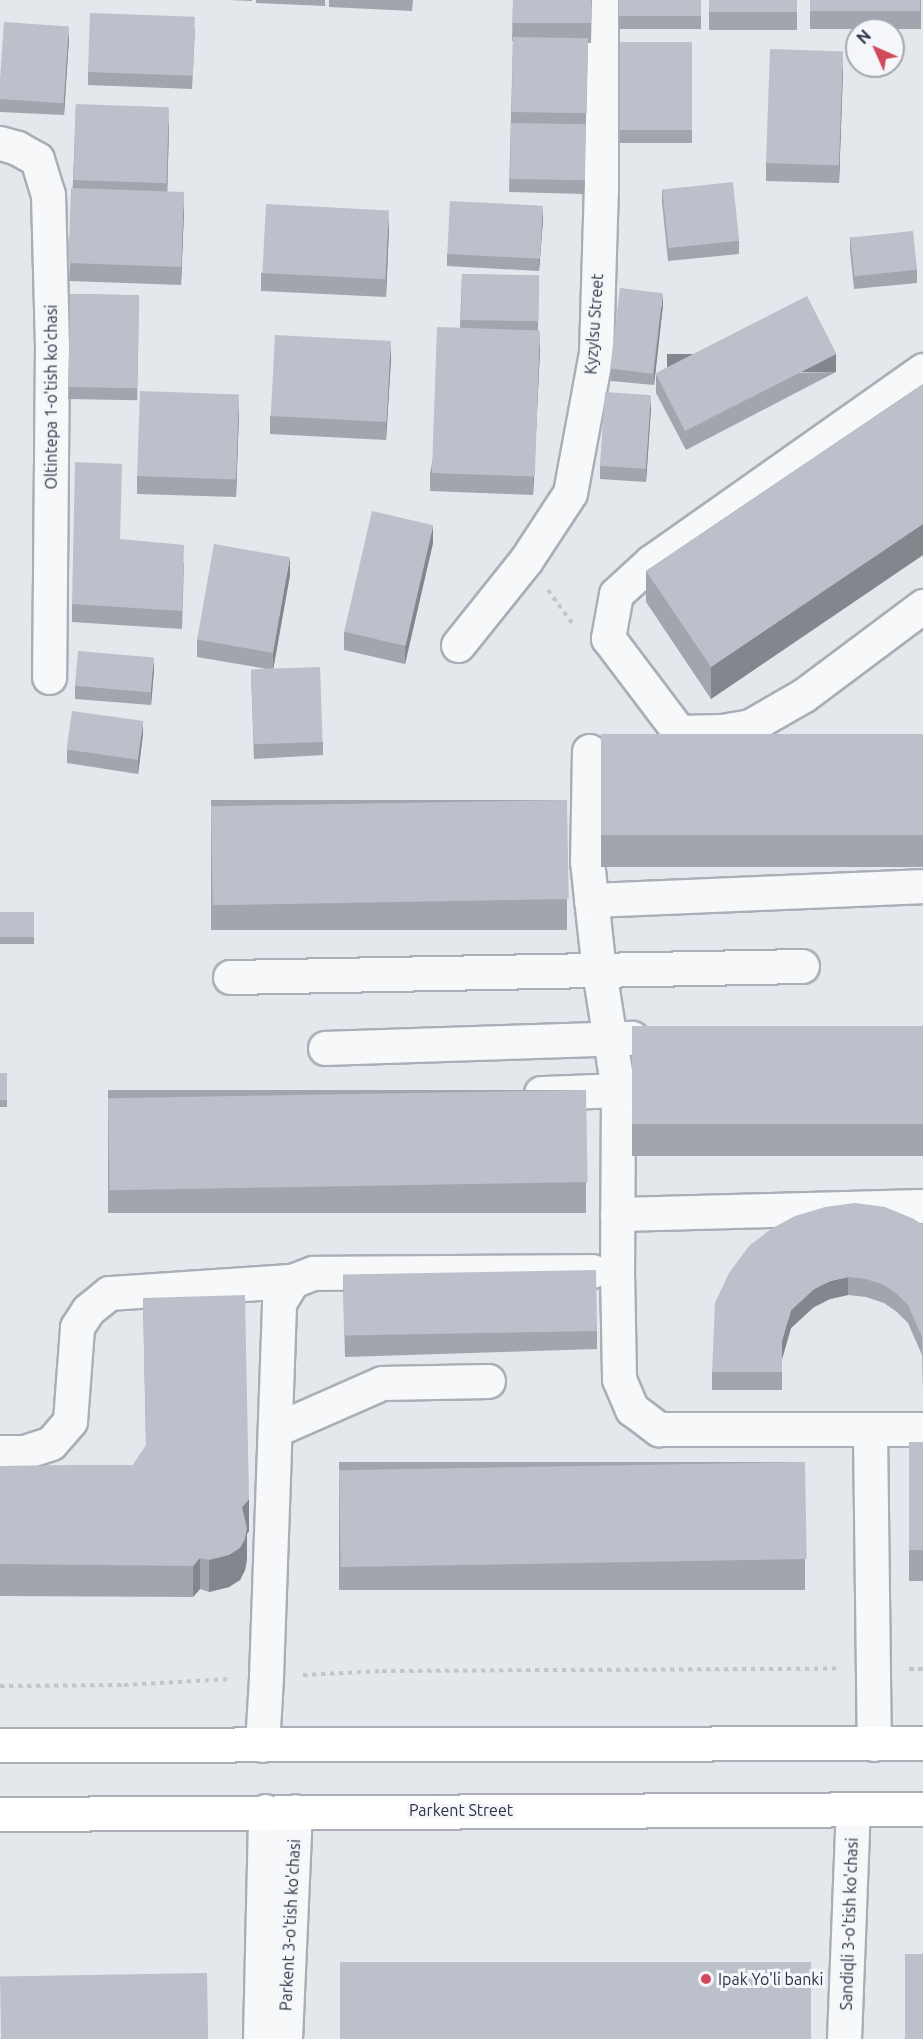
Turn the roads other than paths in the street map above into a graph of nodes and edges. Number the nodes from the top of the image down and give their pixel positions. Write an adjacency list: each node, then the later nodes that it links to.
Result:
1 (601, 0): 5 (street, Kyzylsu Street)
2 (0, 143): 6 (street, Oltintepa 1-o'tish ko'chasi)
3 (923, 370): 4 (street)
4 (923, 606)
5 (458, 645)
6 (49, 677)
7 (590, 752): 9 (street)
8 (921, 886): 9 (street)
9 (591, 900): 11 (street)
10 (802, 966): 11 (street)
11 (599, 971): 12 (street); 13 (street)
12 (230, 977)
13 (611, 1038): 14 (street); 15 (street); 16 (street)
14 (657, 1038)
15 (325, 1048)
16 (618, 1090): 17 (street); 19 (street)
17 (511, 1094)
18 (923, 1206): 19 (street)
19 (617, 1214): 20 (street)
20 (616, 1271): 21 (street); 25 (street)
21 (291, 1281): 24 (street); 26 (street)
22 (488, 1381): 24 (street)
23 (923, 1429): 25 (street)
24 (275, 1430): 30 (street)
25 (870, 1430): 28 (street)
26 (0, 1452)
27 (923, 1743): 28 (main road)
28 (874, 1744): 30 (main road)
29 (0, 1745): 30 (main road)
30 (262, 1745)
31 (853, 1809): 32 (main road, Parkent Street); 33 (main road, Parkent Street); 37 (street, Sandiqli 3-o'tish ko'chasi)
32 (923, 1809)
33 (280, 1811): 34 (main road, Parkent Street); 35 (street); 36 (street, Parkent 3-o'tish ko'chasi)
34 (0, 1814)
35 (260, 2039)
36 (285, 2039)
37 (844, 2039)

